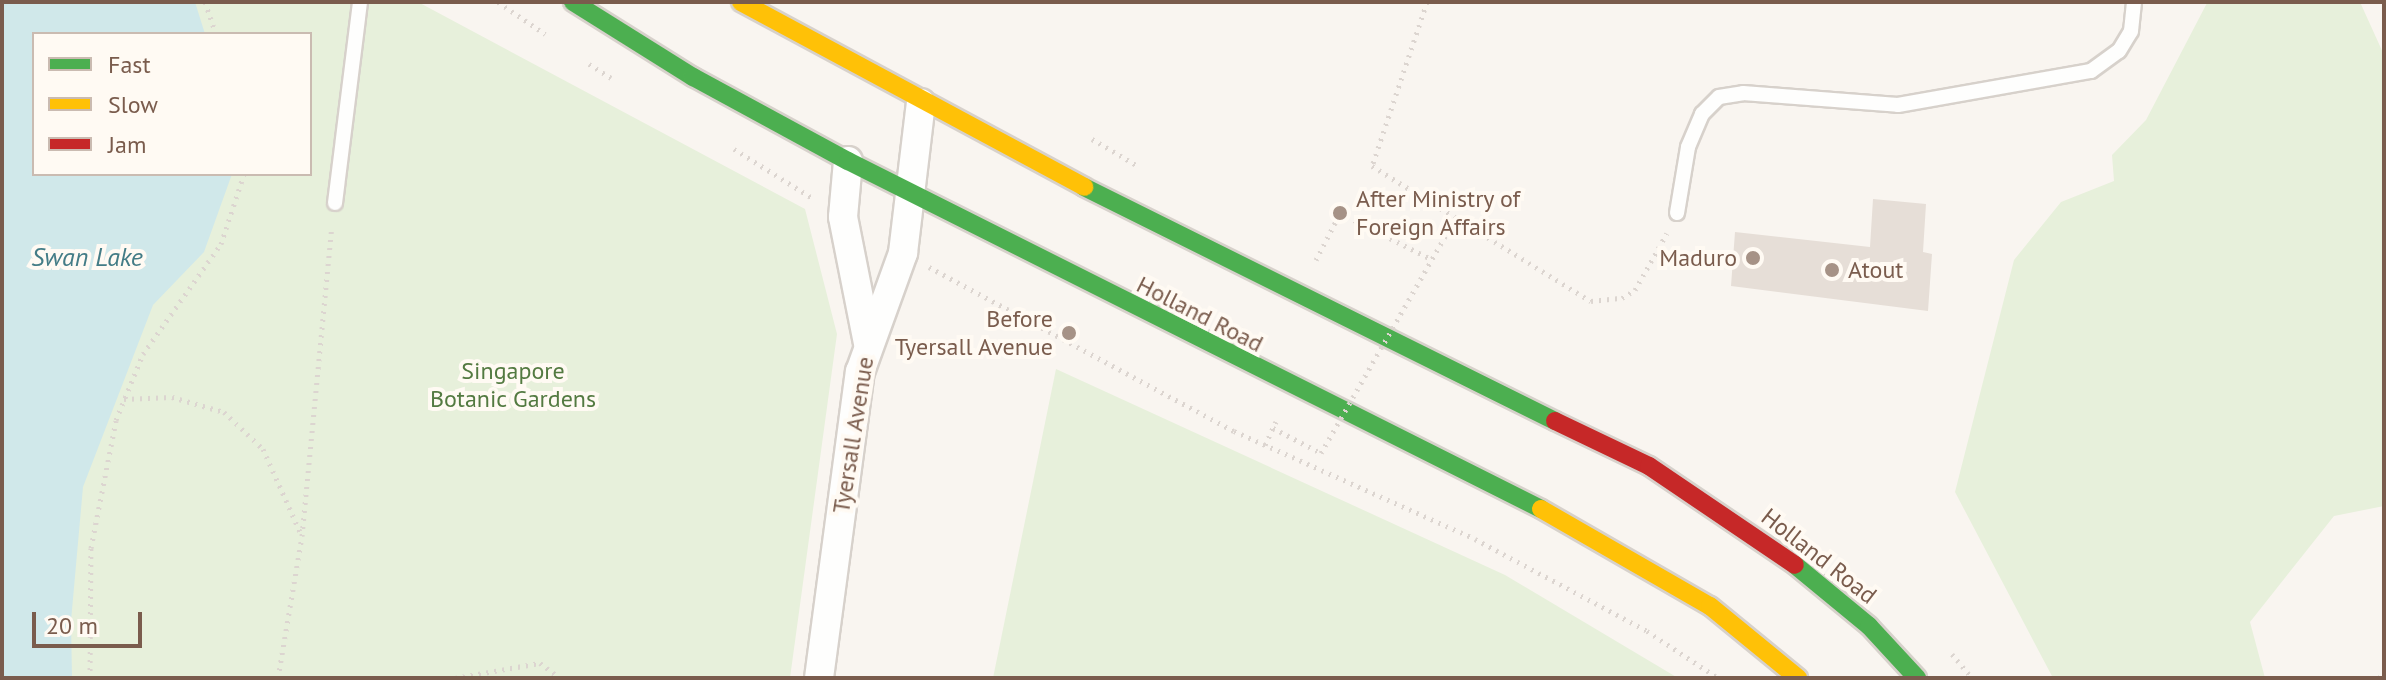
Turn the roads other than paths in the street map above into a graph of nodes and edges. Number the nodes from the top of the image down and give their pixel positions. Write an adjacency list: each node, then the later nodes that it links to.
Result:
1 (360, 2): 8 (lane)
2 (573, 2): 6 (main road, Holland Road)
3 (741, 2): 5 (main road, Holland Road)
4 (2134, 2): 9 (lane)
5 (921, 103): 7 (street, Tyersall Avenue); 13 (main road, Holland Road)
6 (848, 161): 7 (main road, Holland Road); 10 (street)
7 (907, 190): 10 (street, Tyersall Avenue); 12 (main road, Holland Road)
8 (335, 203)
9 (1677, 213)
10 (868, 343): 11 (street, Tyersall Avenue)
11 (819, 678)
12 (1798, 678)
13 (1917, 678)

